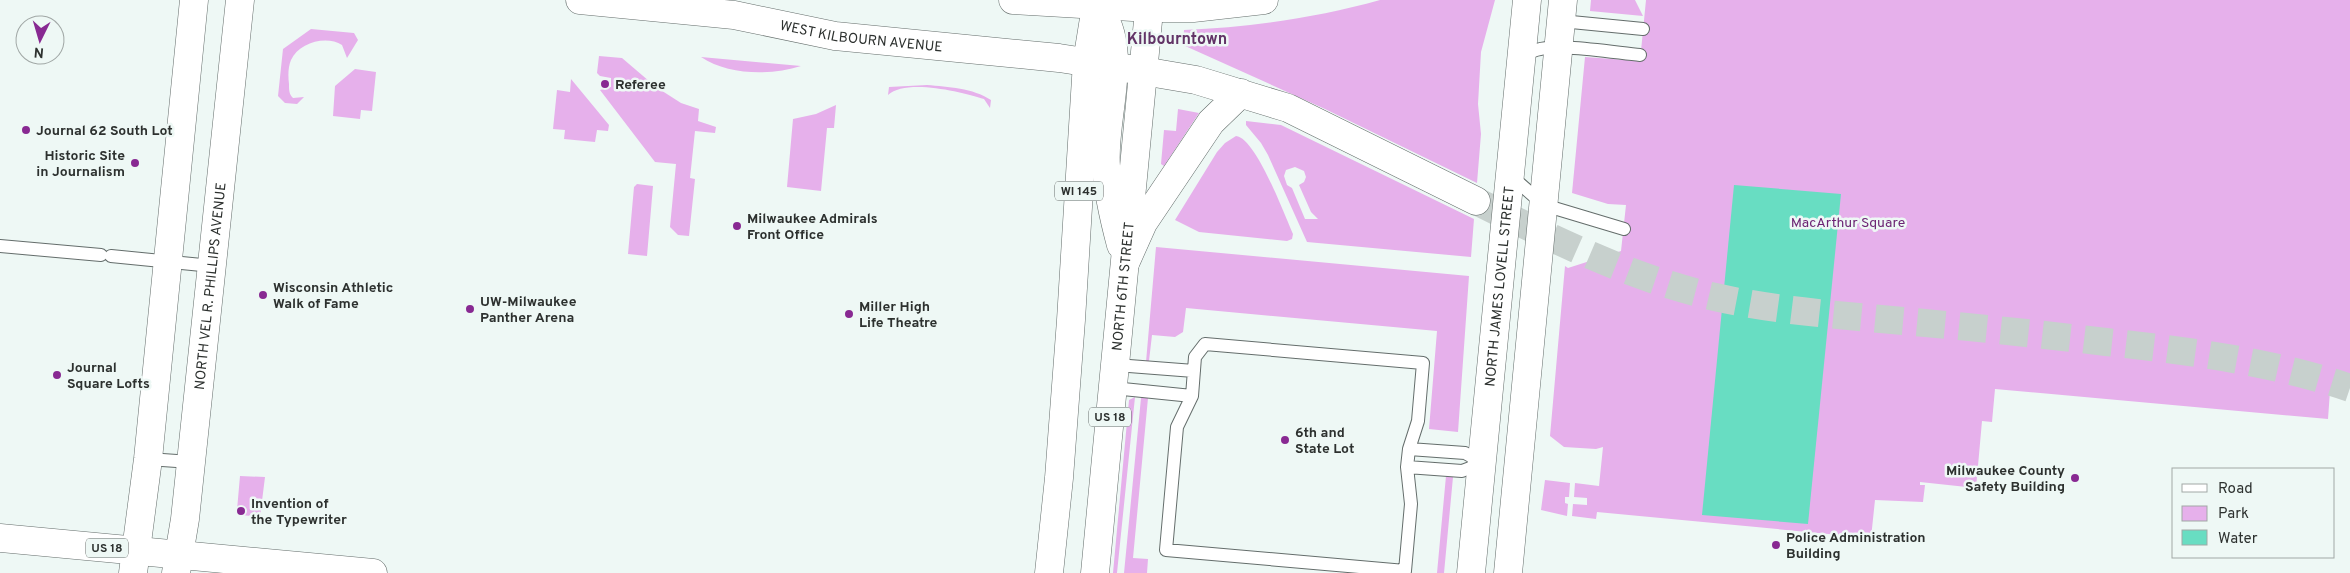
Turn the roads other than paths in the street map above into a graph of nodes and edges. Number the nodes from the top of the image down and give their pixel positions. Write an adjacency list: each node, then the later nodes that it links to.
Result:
1 (194, 0): 24 (main road)
2 (240, 0): 25 (main road, NORTH VEL R. PHILLIPS AVENUE)
3 (580, 0): 8 (main road, WEST KILBOURN AVENUE)
4 (1013, 0): 7 (main road)
5 (1264, 0): 9 (main road)
6 (1528, 0): 15 (main road, NORTH JAMES LOVELL STREET)
7 (1096, 3): 9 (main road); 13 (main road, WI 145); 14 (main road)
8 (659, 4): 13 (main road, WEST KILBOURN AVENUE)
9 (1150, 4): 16 (main road, NORTH 6TH STREET / US 18)
10 (1561, 23): 11 (lane); 12 (lane); 15 (lane); 20 (main road)
11 (1643, 29)
12 (1640, 55)
13 (1087, 62): 14 (main road, WEST KILBOURN AVENUE); 38 (main road, WI 145)
14 (1113, 66): 16 (main road, WEST KILBOURN AVENUE); 23 (main road)
15 (1521, 66): 18 (main road, NORTH JAMES LOVELL STREET)
16 (1143, 71): 17 (main road, WEST KILBOURN AVENUE); 23 (main road, NORTH 6TH STREET / US 18)
17 (1241, 93): 19 (main road, WEST KILBOURN AVENUE); 23 (main road)
18 (1511, 176): 20 (lane); 32 (main road, NORTH JAMES LOVELL STREET)
19 (1476, 201)
20 (1544, 205): 21 (lane); 41 (main road)
21 (1624, 229)
22 (0, 246): 24 (lane)
23 (1126, 261): 27 (main road, NORTH 6TH STREET / US 18)
24 (169, 262): 25 (lane); 30 (main road)
25 (212, 266): 31 (main road, NORTH VEL R. PHILLIPS AVENUE)
26 (1194, 371): 27 (lane); 28 (lane); 29 (lane)
27 (1114, 376): 28 (lane); 39 (main road, NORTH 6TH STREET / US 18)
28 (1192, 396): 33 (lane)
29 (1409, 449): 32 (lane); 33 (lane)
30 (148, 459): 31 (lane); 35 (main road)
31 (191, 462): 36 (main road, NORTH VEL R. PHILLIPS AVENUE)
32 (1483, 463): 33 (lane); 40 (main road, NORTH JAMES LOVELL STREET)
33 (1407, 467)
34 (0, 538): 35 (main road, US 18)
35 (134, 562): 36 (main road, US 18)
36 (177, 563): 37 (main road, US 18)
37 (372, 573)
38 (1049, 573)
39 (1096, 573)
40 (1471, 573)
41 (1508, 573)

